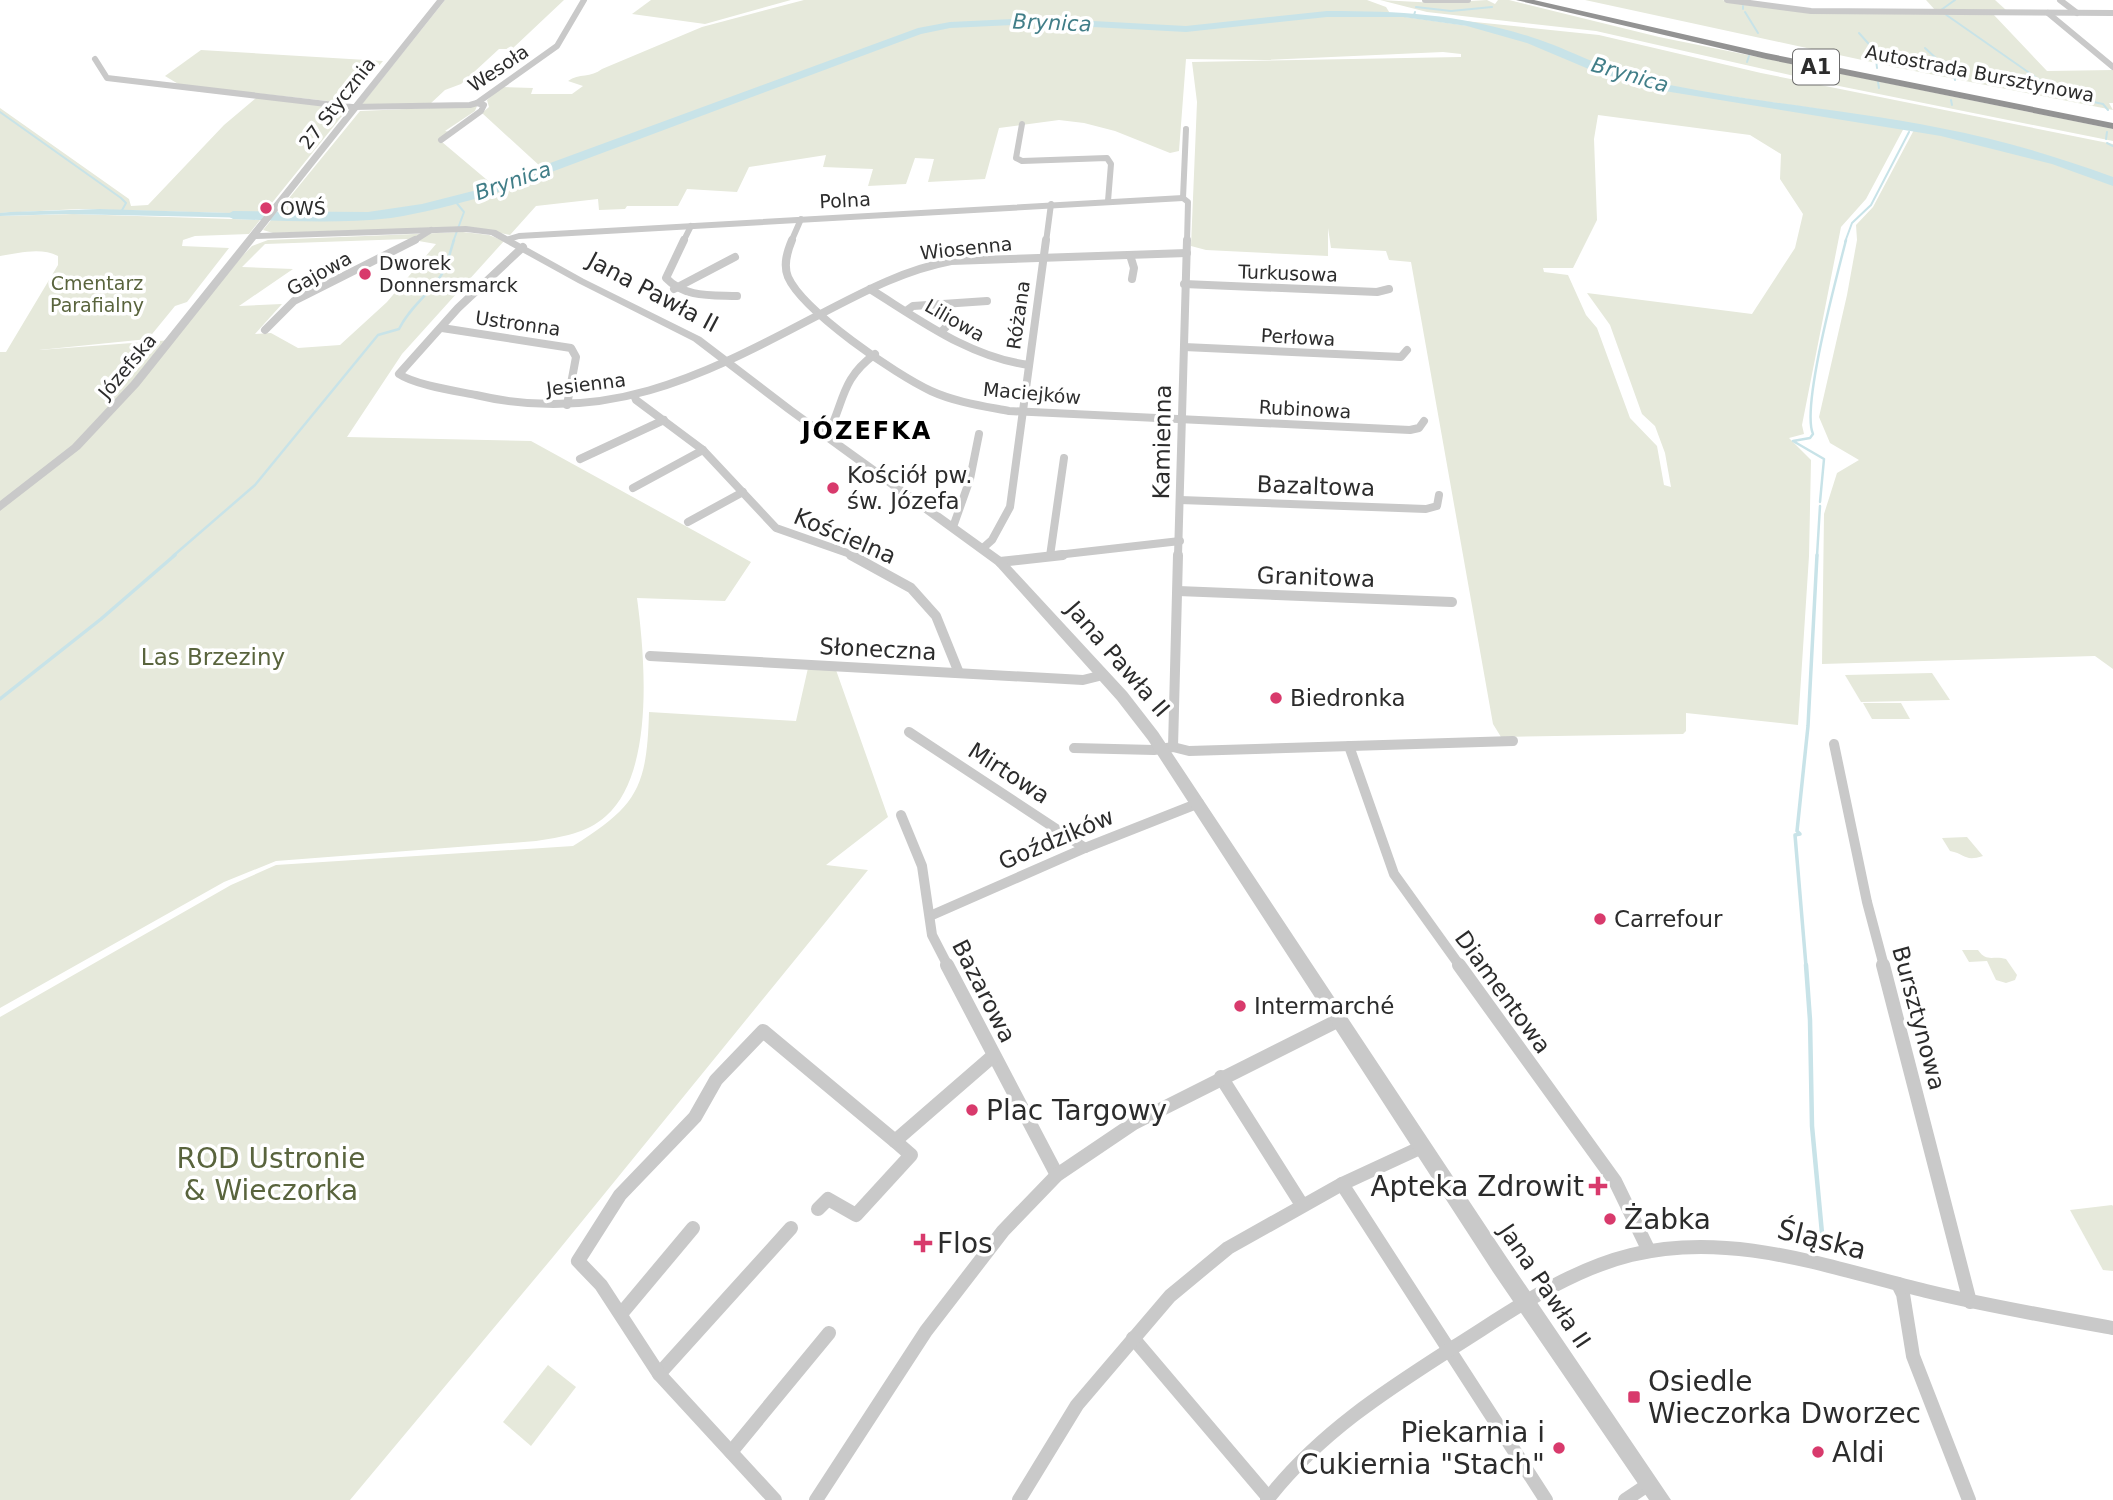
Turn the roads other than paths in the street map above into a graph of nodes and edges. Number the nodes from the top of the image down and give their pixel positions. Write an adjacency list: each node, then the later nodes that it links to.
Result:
1 (441, 0): 15 (street, 27 Stycznia)
2 (584, 0): 14 (street, Wesoła)
3 (1425, 0): 4 (street)
4 (1468, 0)
5 (1521, 0): 18 (highway, Autostrada Bursztynowa / A1)
6 (1554, 0): 16 (highway, Autostrada Bursztynowa / A1)
7 (1727, 0): 9 (street)
8 (2060, 0): 10 (street)
9 (2048, 13): 10 (street); 13 (street)
10 (2077, 13): 11 (street)
11 (2113, 13)
12 (95, 59): 15 (street, Wesoła)
13 (2113, 67)
14 (477, 103): 15 (street, Wesoła); 20 (street)
15 (356, 107): 25 (street, 27 Stycznia)
16 (2113, 117)
17 (1022, 124): 22 (street)
18 (2113, 126)
19 (1186, 129): 21 (street, Kamienna)
20 (441, 140)
21 (1183, 198): 22 (street, Polna); 31 (street, Kamienna)
22 (1108, 201): 23 (street, Polna)
23 (1051, 204): 24 (street, Polna); 34 (street, Różana)
24 (802, 219): 26 (street, Polna); 44 (street, Maciejków)
25 (262, 225): 28 (street, Józefska)
26 (691, 226): 29 (street, Polna); 37 (street)
27 (431, 230): 28 (street, Jana Pawła II); 29 (street, Jana Pawła II); 46 (street, Gajowa)
28 (253, 236): 68 (street, Józefska)
29 (509, 239): 30 (street, Jana Pawła II)
30 (523, 247): 45 (street); 51 (street, Jana Pawła II)
31 (1187, 253): 32 (street, Wiosenna); 36 (street, Kamienna)
32 (1130, 255): 34 (street, Wiosenna); 35 (street)
33 (735, 257): 37 (street)
34 (1044, 257): 38 (street, Wiosenna); 52 (street, Różana)
35 (1132, 279)
36 (1184, 284): 39 (street, Turkusowa); 48 (street, Kamienna)
37 (674, 289): 40 (street)
38 (870, 289): 43 (street, Liliowa); 44 (street, Wiosenna)
39 (1389, 289)
40 (737, 296)
41 (987, 301): 42 (street)
42 (944, 304): 43 (street); 47 (street)
43 (906, 311): 47 (street, Liliowa)
44 (822, 314): 50 (street, Maciejków); 51 (street, Wiosenna)
45 (442, 328): 54 (street, Ustronna); 54 (street, Jesienna)
46 (265, 330)
47 (942, 331): 52 (street, Liliowa)
48 (1184, 347): 49 (street, Perłowa); 56 (street, Kamienna)
49 (1407, 350)
50 (875, 354): 55 (street, Maciejków); 60 (street)
51 (728, 361): 53 (street, Jesienna); 60 (street, Jana Pawła II)
52 (1029, 365): 55 (street, Różana)
53 (634, 394): 54 (street, Jesienna); 57 (street, Kościelna)
54 (567, 405)
55 (1023, 411): 56 (street, Maciejków); 72 (street, Różana)
56 (1182, 419): 58 (street, Rubinowa); 67 (street, Kamienna)
57 (664, 420): 61 (street, Kościelna); 63 (street)
58 (1424, 421)
59 (979, 433): 70 (street)
60 (827, 436): 70 (street, Jana Pawła II)
61 (703, 450): 64 (street); 65 (street, Kościelna)
62 (1064, 458): 73 (street)
63 (580, 459)
64 (633, 488)
65 (743, 492): 69 (street); 78 (street, Kościelna)
66 (1439, 495): 67 (street, Bazaltowa)
67 (1180, 500): 71 (street, Kamienna)
68 (0, 507)
69 (688, 522)
70 (953, 527): 72 (street, Jana Pawła II)
71 (1180, 541): 73 (street); 75 (street, Kamienna)
72 (983, 548): 74 (street, Jana Pawła II)
73 (1050, 556): 74 (street)
74 (1000, 562): 79 (street, Jana Pawła II)
75 (1178, 591): 76 (street, Granitowa); 85 (street, Kamienna)
76 (1452, 602)
77 (650, 656): 78 (street, Słoneczna)
78 (959, 673): 79 (street, Słoneczna)
79 (1103, 675): 85 (street, Jana Pawła II)
80 (909, 732): 88 (street, Mirtowa)
81 (1513, 741): 83 (street)
82 (1834, 744): 103 (street, Bursztynowa)
83 (1349, 746): 85 (street); 101 (street, Diamentowa)
84 (1074, 748): 85 (street)
85 (1168, 748): 86 (street, Jana Pawła II)
86 (1199, 803): 88 (street, Goździków); 90 (street, Jana Pawła II)
87 (901, 816): 89 (street, Bazarowa)
88 (1085, 848): 89 (street, Goździków)
89 (930, 916): 91 (street, Bazarowa)
90 (1339, 1020): 92 (street); 94 (street, Jana Pawła II)
91 (993, 1056): 93 (street); 95 (street, Bazarowa)
92 (1221, 1077): 95 (street); 97 (street)
93 (895, 1141): 98 (street); 105 (street)
94 (1422, 1147): 96 (street); 104 (street, Jana Pawła II)
95 (1058, 1175): 115 (street)
96 (1342, 1184): 97 (street); 109 (street)
97 (1302, 1205): 108 (street)
98 (818, 1209)
99 (693, 1228): 105 (street)
100 (791, 1228): 110 (street)
101 (1649, 1251): 102 (street, Śląska); 104 (street, Śląska)
102 (1898, 1284): 103 (street, Śląska); 119 (street)
103 (1970, 1302): 106 (street, Śląska)
104 (1527, 1304): 109 (street, Śląska); 112 (street, Jana Pawła II)
105 (621, 1314): 110 (street)
106 (2113, 1328)
107 (829, 1333): 111 (street)
108 (1133, 1338): 113 (street); 116 (street)
109 (1450, 1350): 113 (street, Śląska); 117 (street)
110 (659, 1374): 111 (street)
111 (731, 1452): 114 (street)
112 (1655, 1492): 118 (street)
113 (1268, 1499)
114 (775, 1500)
115 (816, 1500)
116 (1019, 1500)
117 (1546, 1500)
118 (1625, 1500)
119 (1969, 1500)

